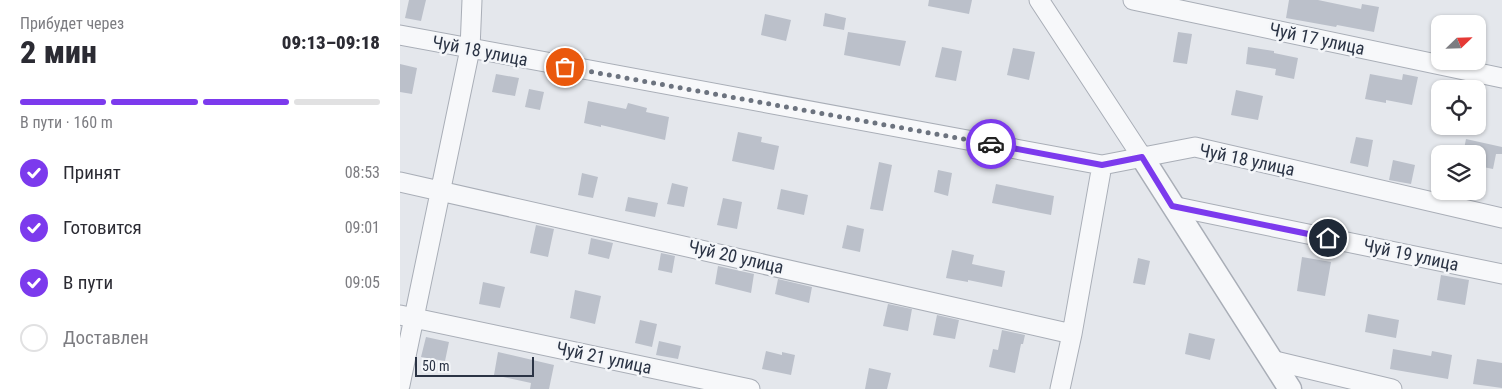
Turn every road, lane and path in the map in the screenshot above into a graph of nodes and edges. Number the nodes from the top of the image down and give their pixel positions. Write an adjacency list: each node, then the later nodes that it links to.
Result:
1 (472, 0): 5 (street)
2 (1039, 0): 7 (street)
3 (1133, 0): 6 (street, Чуй 17 улица)
4 (400, 36): 5 (street, Чуй 18 улица)
5 (470, 49): 8 (street, Чуй 18 улица); 10 (street)
6 (1502, 78)
7 (1142, 157): 8 (street, Чуй 18 улица); 11 (street); 12 (street, Чуй 18 улица)
8 (1102, 165): 15 (street)
9 (400, 182): 10 (street, Чуй 20 улица)
10 (441, 190): 14 (street); 15 (street, Чуй 20 улица)
11 (1172, 206): 13 (street, Чуй 19 улица); 16 (street)
12 (1502, 218)
13 (1502, 274)
14 (407, 317): 17 (street); 18 (street, Чуй 21 улица)
15 (1072, 334): 19 (street)
16 (1271, 360): 20 (street); 21 (street)
17 (400, 385)
18 (750, 389)
19 (1060, 389)
20 (1290, 389)
21 (1392, 389)

